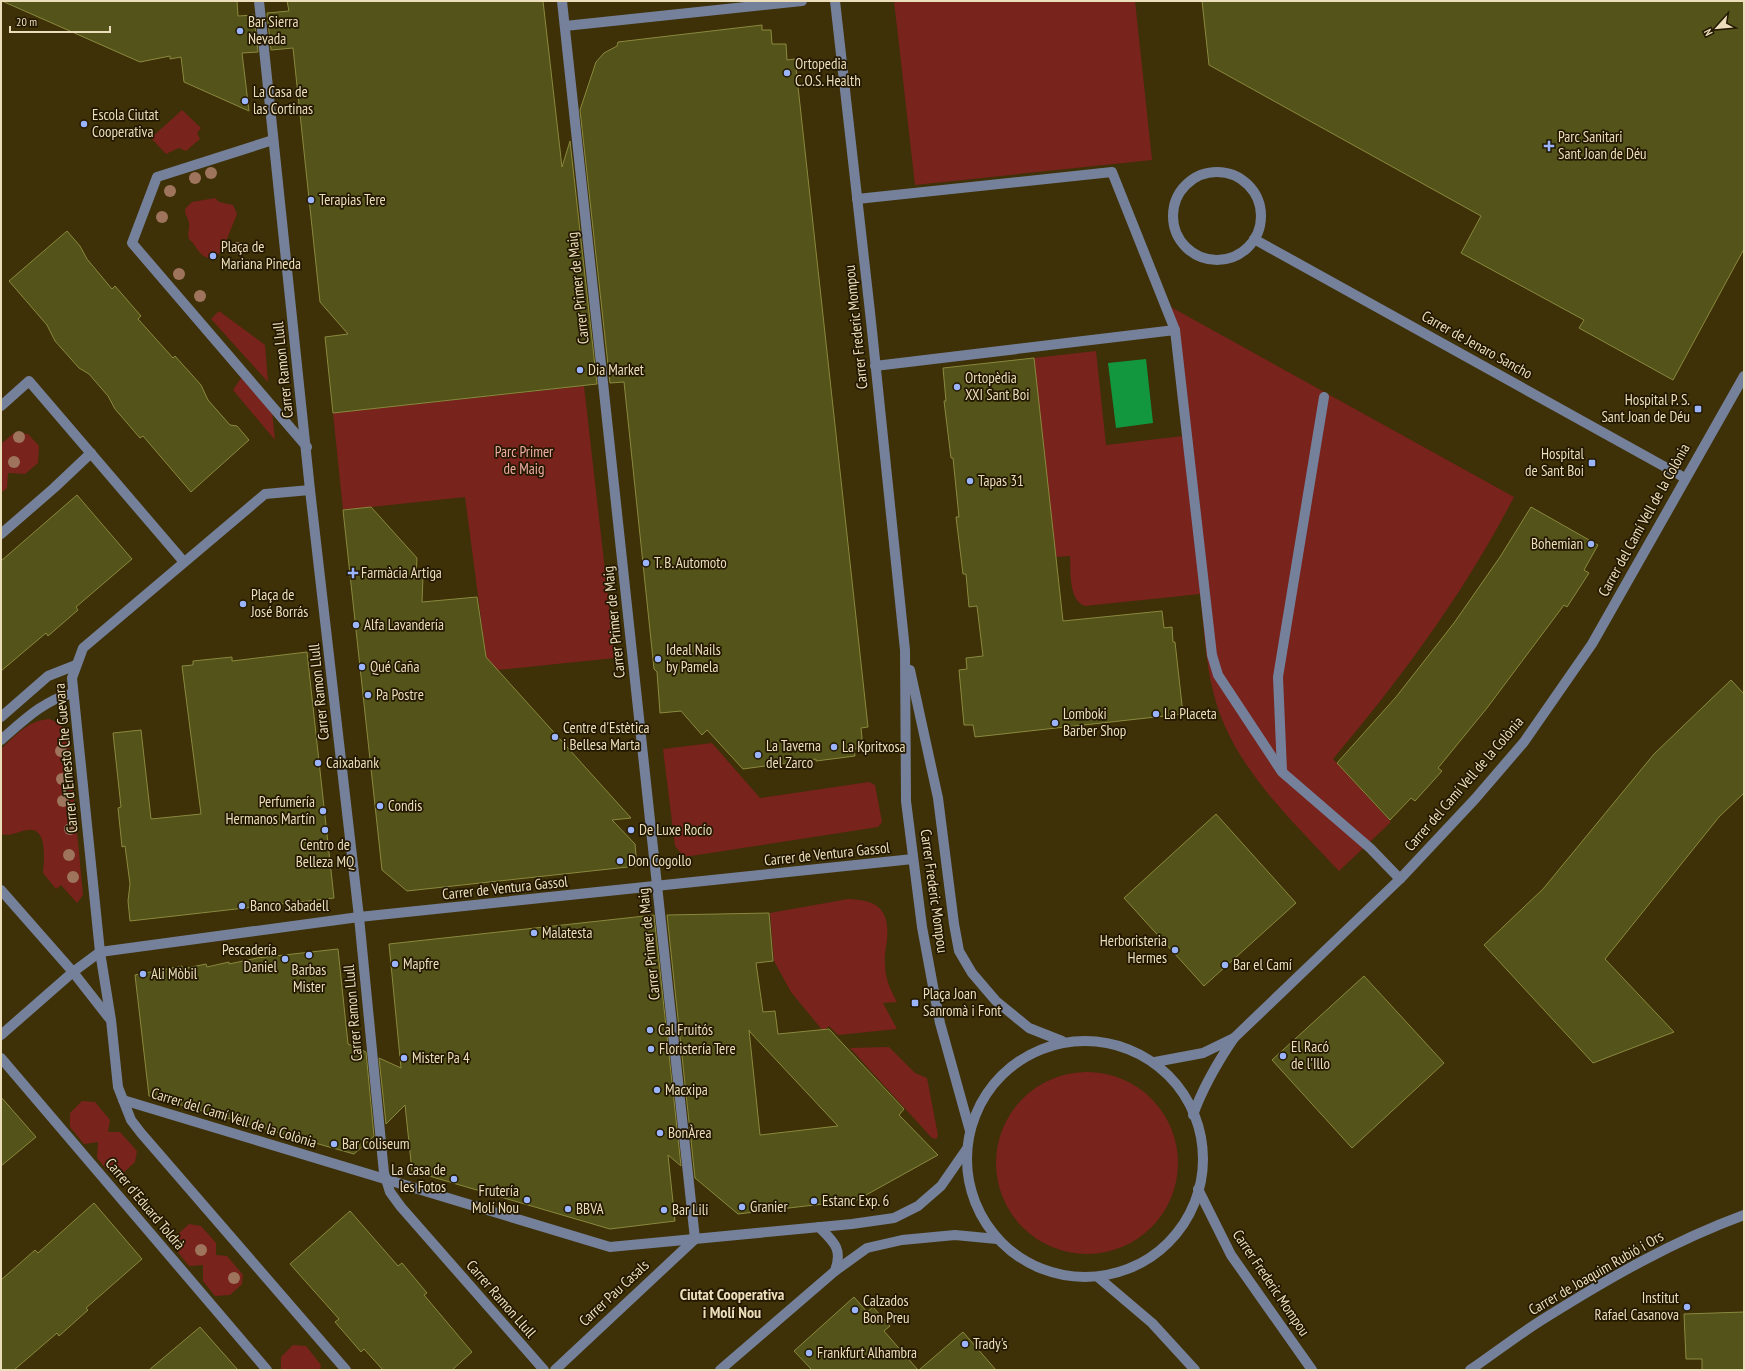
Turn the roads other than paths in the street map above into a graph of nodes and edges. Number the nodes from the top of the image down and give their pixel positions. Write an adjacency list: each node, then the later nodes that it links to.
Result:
1 (259, 1): 6 (street, Carrer Ramon Llull)
2 (562, 1): 5 (street, Carrer Primer de Maig)
3 (802, 1): 5 (street)
4 (835, 1): 7 (street, Carrer Frederic Mompou)
5 (565, 26): 28 (street, Carrer Primer de Maig)
6 (273, 140): 14 (street, Carrer Ramon Llull); 14 (street)
7 (857, 199): 9 (street); 10 (street, Carrer Frederic Mompou)
8 (1254, 239): 8 (street); 16 (street, Carrer de Jenaro Sancho)
9 (1175, 330): 10 (street); 25 (street)
10 (875, 366): 20 (street, Carrer Frederic Mompou)
11 (1744, 376): 16 (street, Carrer del Camí Vell de la Colònia)
12 (1324, 397): 25 (street)
13 (1, 406): 15 (street)
14 (307, 447): 17 (street, Carrer Ramon Llull)
15 (91, 453): 18 (street); 19 (street)
16 (1685, 478): 27 (street, Carrer del Camí Vell de la Colònia)
17 (310, 490): 19 (street, Carrer d'Ernesto Che Guevara); 30 (street, Carrer Ramon Llull)
18 (1, 534)
19 (184, 562): 21 (street, Carrer d'Ernesto Che Guevara)
20 (905, 650): 26 (street, Carrer Frederic Mompou); 36 (street, Carrer Frederic Mompou)
21 (76, 665): 22 (street, Carrer d'Ernesto Che Guevara); 23 (street)
22 (73, 693): 24 (street); 31 (street, Carrer d'Ernesto Che Guevara)
23 (1, 717)
24 (1, 740)
25 (1282, 772): 27 (street)
26 (914, 860): 28 (street, Carrer de Ventura Gassol); 41 (street, Carrer Frederic Mompou)
27 (1400, 880): 35 (street, Carrer del Camí Vell de la Colònia)
28 (658, 887): 30 (street, Carrer de Ventura Gassol); 47 (street, Carrer Primer de Maig)
29 (1, 890): 32 (street)
30 (359, 918): 31 (street, Carrer de Ventura Gassol); 43 (street, Carrer Ramon Llull)
31 (100, 952): 32 (street); 33 (street, Carrer d'Ernesto Che Guevara)
32 (73, 972): 33 (street); 34 (street)
33 (111, 1020): 39 (street, Carrer d'Ernesto Che Guevara)
34 (1, 1034)
35 (1234, 1038): 38 (street, Carrer del Camí Vell de la Colònia); 40 (street)
36 (1062, 1041): 38 (street); 41 (street)
37 (1, 1058): 51 (street, Carrer d'Eduard Toldrà)
38 (1155, 1062): 40 (street)
39 (123, 1100): 43 (street, Carrer del Camí Vell de la Colònia); 52 (street)
40 (1193, 1115): 44 (street)
41 (970, 1131): 42 (street)
42 (966, 1150): 46 (street, Carrer del Camí Vell de la Colònia); 48 (street)
43 (387, 1180): 47 (street, Carrer del Camí Vell de la Colònia); 53 (street, Carrer Ramon Llull)
44 (1198, 1189): 50 (street); 57 (street, Carrer Frederic Mompou)
45 (1744, 1215): 58 (street, Carrer de Joaquim Rubió i Ors)
46 (819, 1227): 47 (street, Carrer del Camí Vell de la Colònia); 49 (street)
47 (695, 1239): 54 (street, Carrer Pau Casals)
48 (997, 1239): 49 (street); 50 (street)
49 (835, 1271): 55 (street)
50 (1099, 1278): 56 (street)
51 (267, 1370)
52 (346, 1370)
53 (544, 1370)
54 (554, 1370)
55 (720, 1370)
56 (1195, 1370)
57 (1312, 1370)
58 (1470, 1370)

